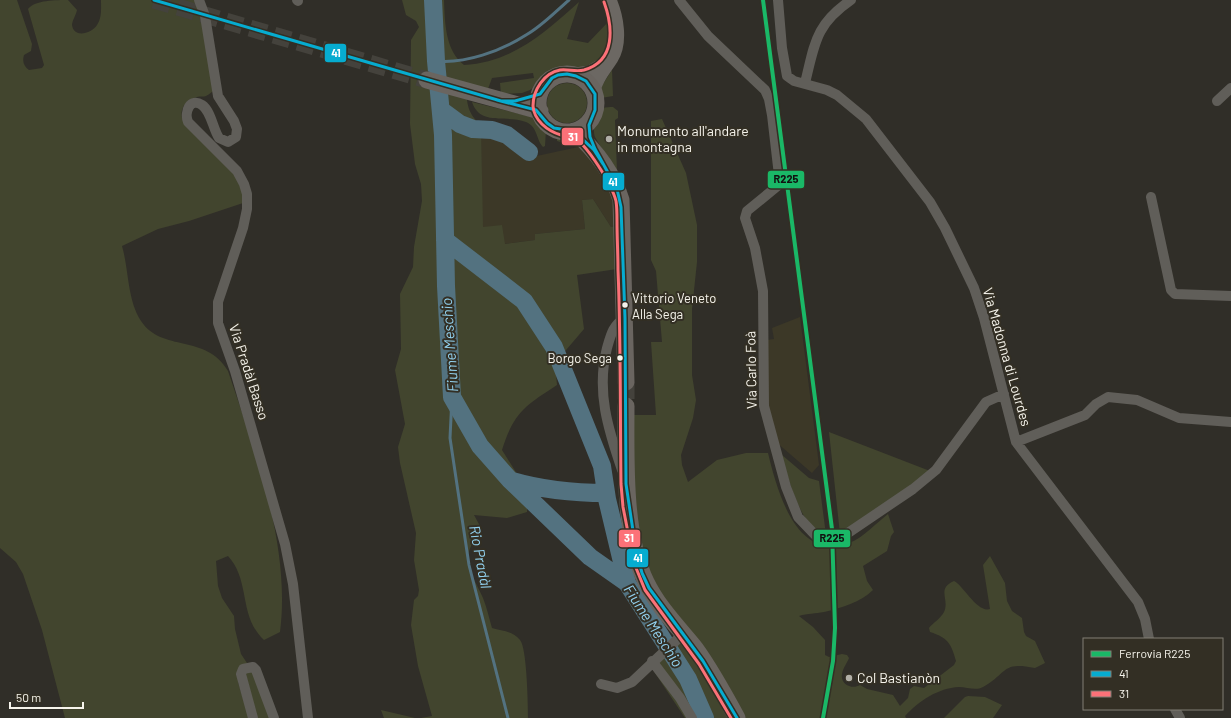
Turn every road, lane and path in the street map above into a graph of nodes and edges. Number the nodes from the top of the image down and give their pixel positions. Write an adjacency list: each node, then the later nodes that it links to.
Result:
1 (199, 0): 34 (street, Via Pradàl Basso)
2 (609, 0): 6 (main road)
3 (678, 0): 23 (street, Via Carlo Foà)
4 (778, 0): 9 (street, Via Madonna di Lourdes)
5 (851, 0): 9 (street)
6 (608, 62): 7 (main road); 11 (main road)
7 (576, 75): 11 (main road); 12 (main road)
8 (431, 81): 13 (main road)
9 (805, 83): 23 (street, Via Madonna di Lourdes)
10 (1231, 88): 14 (street)
11 (593, 90): 16 (main road)
12 (540, 94): 13 (main road); 15 (main road)
13 (497, 100): 15 (main road)
14 (1217, 101)
15 (540, 111): 17 (main road)
16 (588, 122): 17 (main road); 18 (main road)
17 (574, 131): 18 (main road)
18 (594, 150): 21 (main road)
19 (1151, 197): 20 (street)
20 (1231, 296)
21 (626, 318): 22 (main road); 27 (street)
22 (626, 382)
23 (1004, 394): 26 (street, Via Madonna di Lourdes)
24 (626, 406): 27 (main road)
25 (1231, 422): 26 (street)
26 (1016, 442): 29 (street, Via Madonna di Lourdes)
27 (626, 484): 28 (main road)
28 (679, 638): 30 (street); 36 (main road)
29 (1149, 638)
30 (656, 658): 31 (street); 35 (street)
31 (601, 684)
32 (253, 718): 33 (street)
33 (274, 718)
34 (308, 718)
35 (692, 718)
36 (737, 718)

